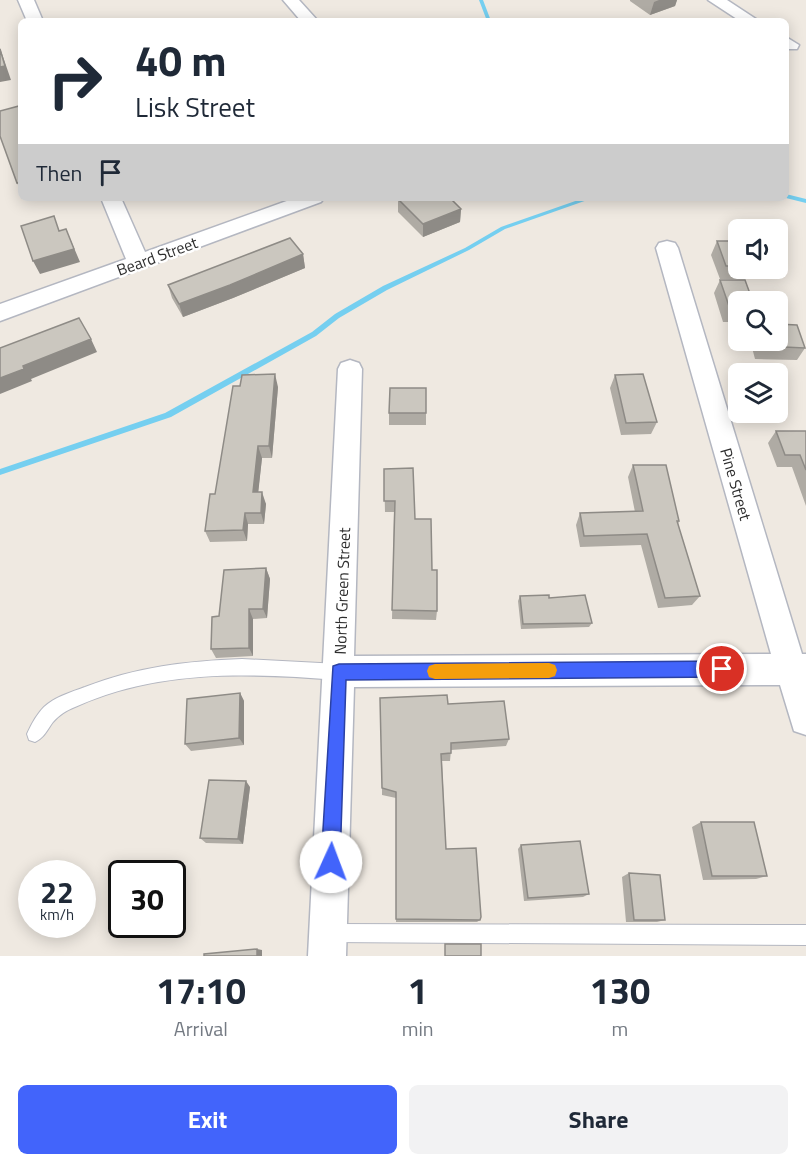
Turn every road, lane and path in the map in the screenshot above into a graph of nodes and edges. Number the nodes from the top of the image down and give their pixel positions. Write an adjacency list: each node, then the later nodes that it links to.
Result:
1 (26, 0): 4 (street)
2 (291, 0): 5 (street)
3 (716, 0): 6 (street)
4 (34, 18)
5 (307, 18)
6 (746, 18)
7 (112, 201): 10 (street)
8 (306, 201): 10 (street, Beard Street)
9 (667, 248): 13 (street, Pine Street)
10 (140, 263): 11 (street, Beard Street)
11 (0, 313)
12 (350, 369): 14 (street, North Green Street)
13 (798, 669): 14 (street); 15 (street, Pine Street)
14 (339, 672): 16 (lane); 18 (street, North Green Street)
15 (806, 719)
16 (35, 734)
17 (806, 935): 18 (lane)
18 (327, 945)

